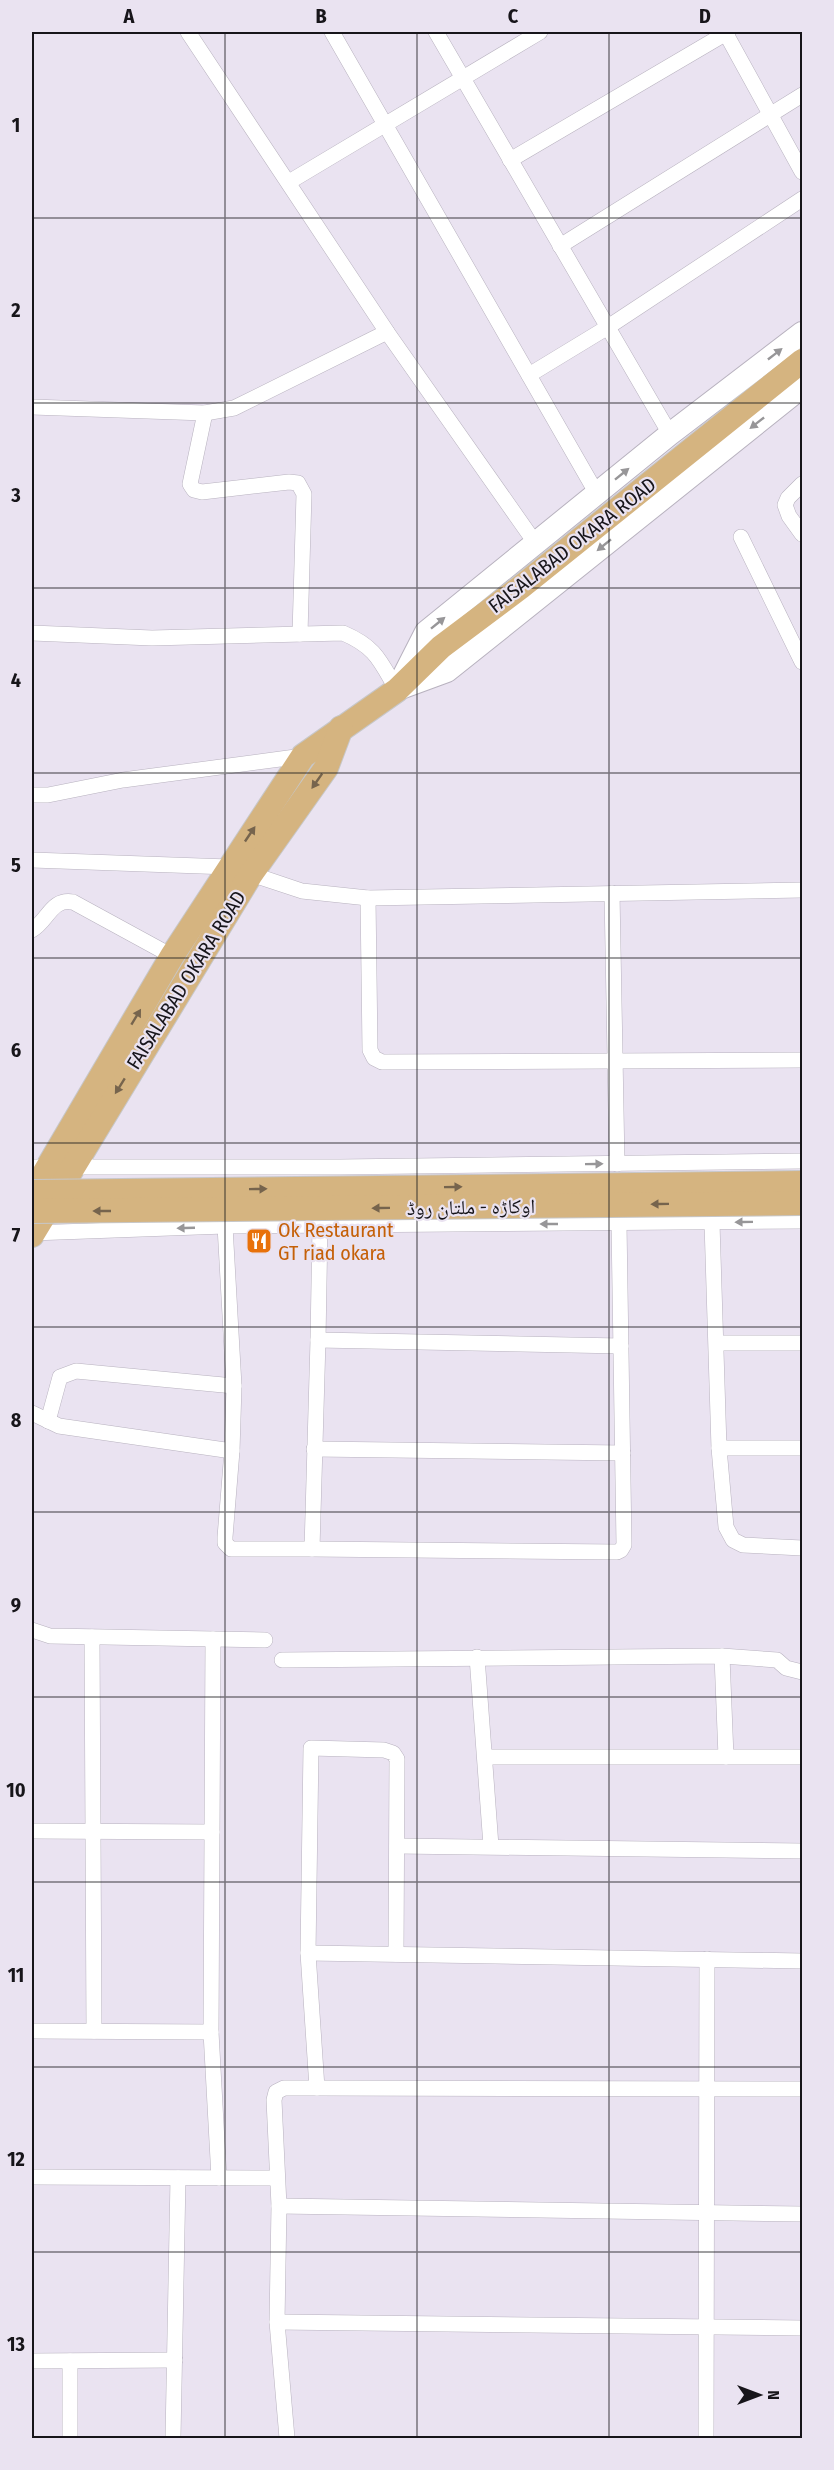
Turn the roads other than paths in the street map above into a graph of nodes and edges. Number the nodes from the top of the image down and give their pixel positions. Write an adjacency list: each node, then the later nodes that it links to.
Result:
1 (188, 32): 12 (street)
2 (332, 32): 9 (street)
3 (435, 32): 6 (street)
4 (540, 32): 6 (street)
5 (727, 32): 8 (street); 10 (street)
6 (462, 78): 9 (street); 10 (street)
7 (802, 94): 8 (street)
8 (770, 114): 11 (street); 14 (street)
9 (386, 124): 12 (street); 19 (street)
10 (510, 160): 14 (street)
11 (802, 172)
12 (289, 182): 16 (street)
13 (802, 199): 15 (street)
14 (560, 246): 15 (street)
15 (608, 327): 19 (street); 23 (street)
16 (387, 332): 22 (street); 28 (street)
17 (802, 333): 23 (main road, one-way to 17)
18 (802, 361): 32 (main road, FAISALABAD OKARA ROAD)
19 (529, 375): 25 (street)
20 (802, 387): 32 (main road, one-way to 32)
21 (32, 407): 22 (street)
22 (205, 413): 30 (street)
23 (670, 434): 25 (main road, one-way to 23)
24 (802, 484): 26 (street)
25 (597, 494): 28 (main road)
26 (802, 534)
27 (741, 537): 31 (street)
28 (536, 544): 32 (main road, one-way to 28)
29 (32, 633): 30 (street)
30 (300, 634): 32 (street)
31 (801, 655)
32 (396, 690): 33 (main road, FAISALABAD OKARA ROAD)
33 (341, 728): 34 (main road, FAISALABAD OKARA ROAD); 37 (main road, FAISALABAD OKARA ROAD, one-way to 37)
34 (303, 756): 35 (street); 37 (main road, FAISALABAD OKARA ROAD, one-way to 34)
35 (32, 795)
36 (32, 860): 37 (street)
37 (240, 871): 40 (street); 42 (main road, FAISALABAD OKARA ROAD); 47 (main road, FAISALABAD OKARA ROAD, one-way to 47)
38 (802, 890): 39 (street)
39 (612, 893): 40 (street); 44 (street)
40 (368, 898): 44 (street)
41 (32, 930): 42 (street)
42 (172, 956): 47 (main road, FAISALABAD OKARA ROAD, one-way to 42)
43 (802, 1060): 44 (street)
44 (615, 1062): 46 (street)
45 (802, 1161): 46 (street)
46 (617, 1164): 47 (street, one-way to 46)
47 (50, 1167): 49 (main road, FAISALABAD OKARA ROAD); 57 (main road, FAISALABAD OKARA ROAD)
48 (802, 1183): 49 (main road, اوکاڑہ - ملتان روڈ, one-way to 48, bridge)
49 (32, 1193)
50 (802, 1203): 51 (main road, اوکاڑہ - ملتان روڈ, one-way to 51, bridge)
51 (32, 1211)
52 (802, 1221): 53 (street, one-way to 53)
53 (712, 1223): 54 (street); 59 (street)
54 (619, 1224): 56 (street, one-way to 56); 61 (street)
55 (225, 1226): 56 (street); 57 (street, one-way to 57); 62 (street)
56 (320, 1226): 58 (street)
57 (32, 1234)
58 (318, 1340): 61 (street); 67 (street)
59 (717, 1343): 60 (street); 65 (street)
60 (802, 1343)
61 (621, 1346): 69 (street)
62 (234, 1386): 64 (street); 68 (street)
63 (32, 1413): 64 (street)
64 (48, 1421): 68 (street)
65 (719, 1448): 66 (street); 71 (street)
66 (802, 1448)
67 (314, 1449): 69 (street); 70 (street)
68 (232, 1451): 70 (street)
69 (623, 1453): 70 (street)
70 (312, 1548)
71 (802, 1548)
72 (32, 1630): 73 (street)
73 (92, 1637): 74 (street); 84 (street)
74 (213, 1639): 75 (street); 85 (street)
75 (265, 1640)
76 (722, 1656): 77 (street); 79 (street); 81 (street)
77 (477, 1657): 78 (street); 80 (street)
78 (282, 1660)
79 (802, 1672)
80 (484, 1756): 81 (street); 87 (street)
81 (726, 1757): 82 (street)
82 (802, 1757)
83 (32, 1831): 84 (street)
84 (94, 1832): 85 (street); 94 (street)
85 (212, 1833): 95 (street)
86 (397, 1846): 87 (street); 89 (street); 90 (street)
87 (491, 1846): 88 (street)
88 (802, 1851)
89 (308, 1953): 90 (street); 96 (street)
90 (396, 1954): 91 (street)
91 (707, 1959): 92 (street); 97 (street)
92 (802, 1961)
93 (32, 2031): 94 (street)
94 (94, 2031): 95 (street)
95 (211, 2032): 101 (street)
96 (317, 2088): 97 (street); 102 (street)
97 (707, 2089): 98 (street); 104 (street)
98 (802, 2089)
99 (32, 2177): 100 (street)
100 (178, 2178): 101 (street); 109 (street)
101 (219, 2178): 102 (street)
102 (276, 2178): 103 (street)
103 (279, 2206): 104 (street); 106 (street)
104 (705, 2212): 105 (street); 107 (street)
105 (802, 2214)
106 (277, 2322): 107 (street); 114 (street)
107 (705, 2327): 108 (street); 115 (street)
108 (802, 2328)
109 (175, 2360): 111 (street); 113 (street)
110 (32, 2361): 111 (street)
111 (70, 2361): 112 (street)
112 (70, 2439)
113 (173, 2439)
114 (287, 2439)
115 (706, 2439)

